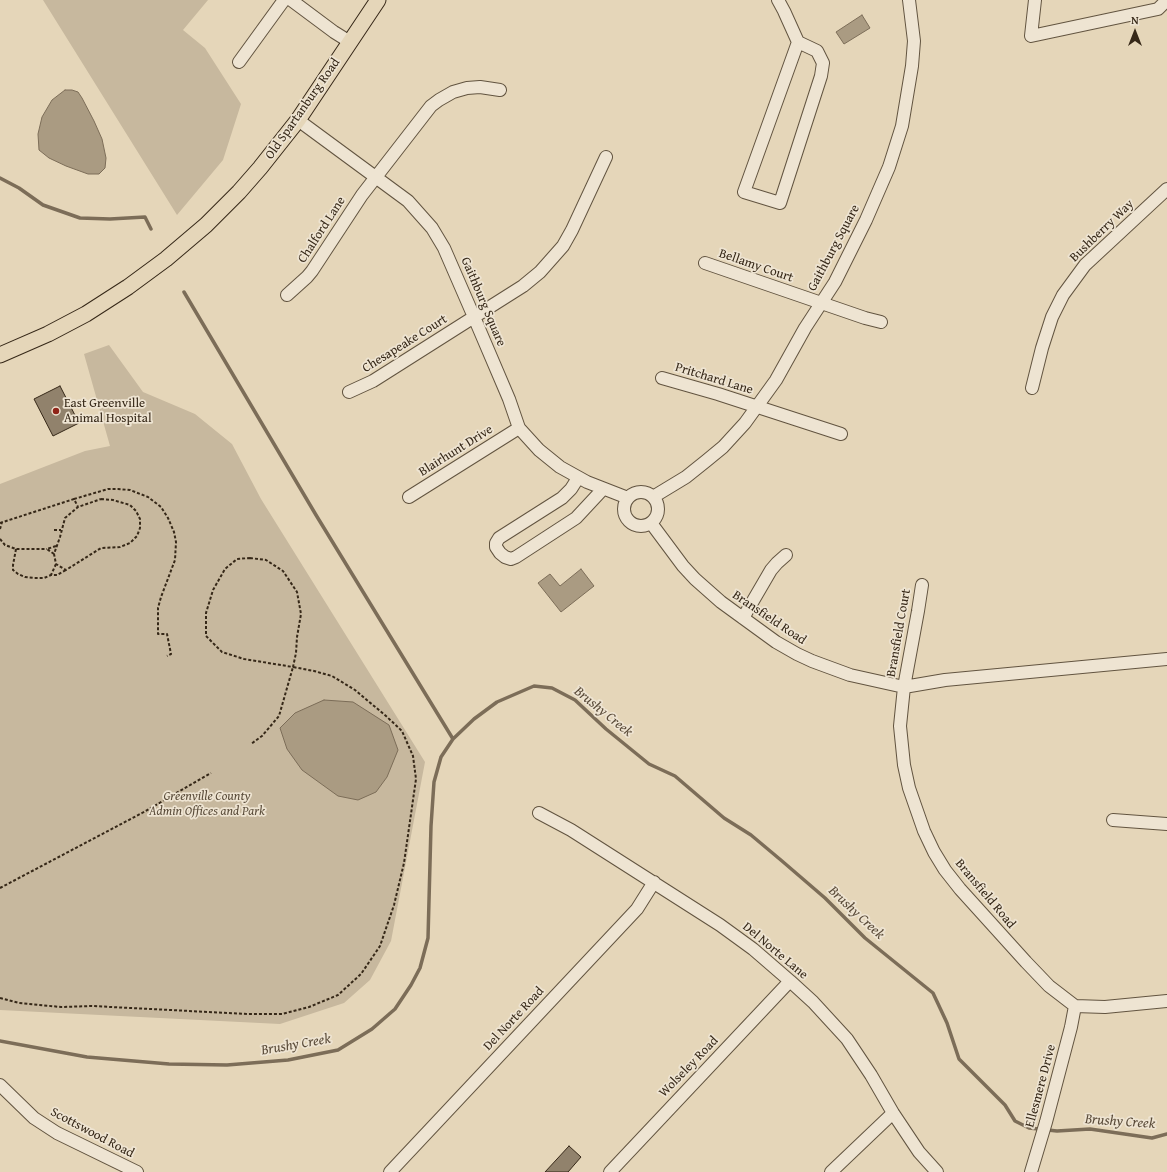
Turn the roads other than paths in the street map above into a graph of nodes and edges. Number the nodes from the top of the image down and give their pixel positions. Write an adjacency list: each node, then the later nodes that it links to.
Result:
1 (284, 0): 10 (street)
2 (291, 0): 8 (street)
3 (378, 0): 8 (main road, Old Spartanburg Road)
4 (778, 0): 9 (street)
5 (909, 0): 18 (street, Gaithburg Square)
6 (1035, 0): 7 (street)
7 (1166, 0)
8 (350, 42): 12 (main road, Old Spartanburg Road)
9 (798, 42): 9 (street)
10 (239, 62)
11 (500, 90): 14 (street, Chalford Lane)
12 (298, 120): 14 (street, Gaithburg Square); 21 (main road, Old Spartanburg Road)
13 (606, 157): 19 (street, Chesapeake Court)
14 (376, 177): 17 (street, Chalford Lane); 19 (street, Gaithburg Square)
15 (1167, 189): 23 (street, Bushberry Way)
16 (705, 263): 18 (street, Bellamy Court)
17 (287, 295)
18 (822, 303): 20 (street, Bellamy Court); 25 (street, Gaithburg Square)
19 (474, 317): 24 (street, Chesapeake Court); 26 (street, Gaithburg Square)
20 (882, 322)
21 (0, 355)
22 (662, 378): 25 (street, Pritchard Lane)
23 (1032, 388)
24 (349, 392)
25 (757, 406): 27 (street, Pritchard Lane); 31 (street, Gaithburg Square)
26 (519, 428): 28 (street, Gaithburg Square); 30 (street, Blairhunt Drive)
27 (841, 434)
28 (578, 478): 29 (street, Gaithburg Square); 29 (street)
29 (603, 488): 32 (street, Gaithburg Square)
30 (409, 497)
31 (653, 497): 32 (street); 33 (street)
32 (628, 498): 33 (street)
33 (651, 523): 36 (street, Bransfield Road)
34 (786, 555): 36 (street)
35 (922, 585): 38 (street, Bransfield Court)
36 (743, 618): 38 (street, Bransfield Road)
37 (1167, 659): 38 (street, Bransfield Road)
38 (904, 687): 45 (street, Bransfield Road)
39 (539, 813): 42 (street, Del Norte Lane)
40 (1113, 820): 41 (street)
41 (1167, 824)
42 (654, 882): 43 (street, Del Norte Lane); 49 (street, Del Norte Road)
43 (790, 981): 47 (street, Del Norte Lane); 50 (street, Wolseley Road)
44 (1167, 1001): 45 (street)
45 (1075, 1006): 53 (street, Ellesmere Drive)
46 (0, 1085): 48 (street, Scottswood Road)
47 (892, 1113): 51 (street); 52 (street, Del Norte Lane)
48 (137, 1172)
49 (390, 1172)
50 (610, 1172)
51 (831, 1172)
52 (937, 1172)
53 (1031, 1172)

